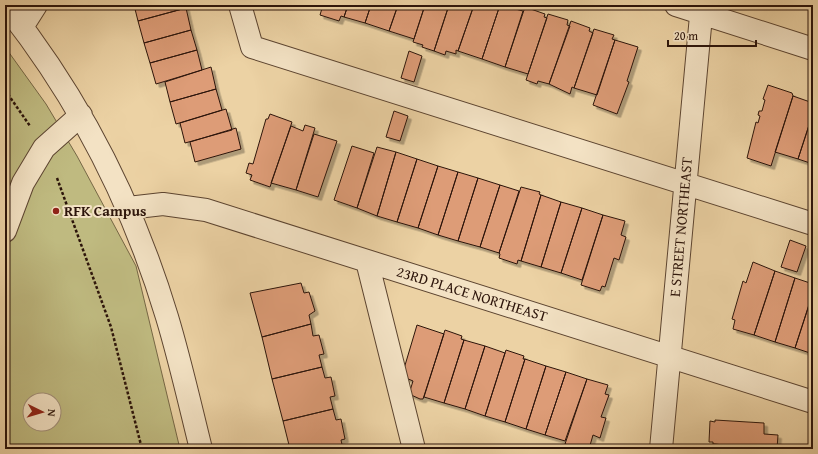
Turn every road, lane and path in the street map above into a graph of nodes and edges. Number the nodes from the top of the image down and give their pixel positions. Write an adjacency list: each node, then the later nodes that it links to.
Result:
1 (5, 5): 6 (street)
2 (36, 5): 6 (street)
3 (240, 5): 11 (street)
4 (676, 5): 5 (street)
5 (702, 9): 7 (street); 11 (street, E STREET NORTHEAST)
6 (22, 27): 9 (street)
7 (813, 49)
8 (5, 90): 10 (path)
9 (81, 114): 10 (street); 12 (street)
10 (44, 148): 14 (street); 18 (path)
11 (685, 184): 13 (street); 16 (street, E STREET NORTHEAST)
12 (128, 208): 15 (street, 23RD PLACE NORTHEAST); 19 (street)
13 (813, 224)
14 (5, 231)
15 (367, 261): 16 (street, 23RD PLACE NORTHEAST); 20 (street)
16 (668, 357): 17 (street, 23RD PLACE NORTHEAST); 21 (street, E STREET NORTHEAST)
17 (813, 402)
18 (142, 449)
19 (201, 449)
20 (414, 449)
21 (660, 449)

